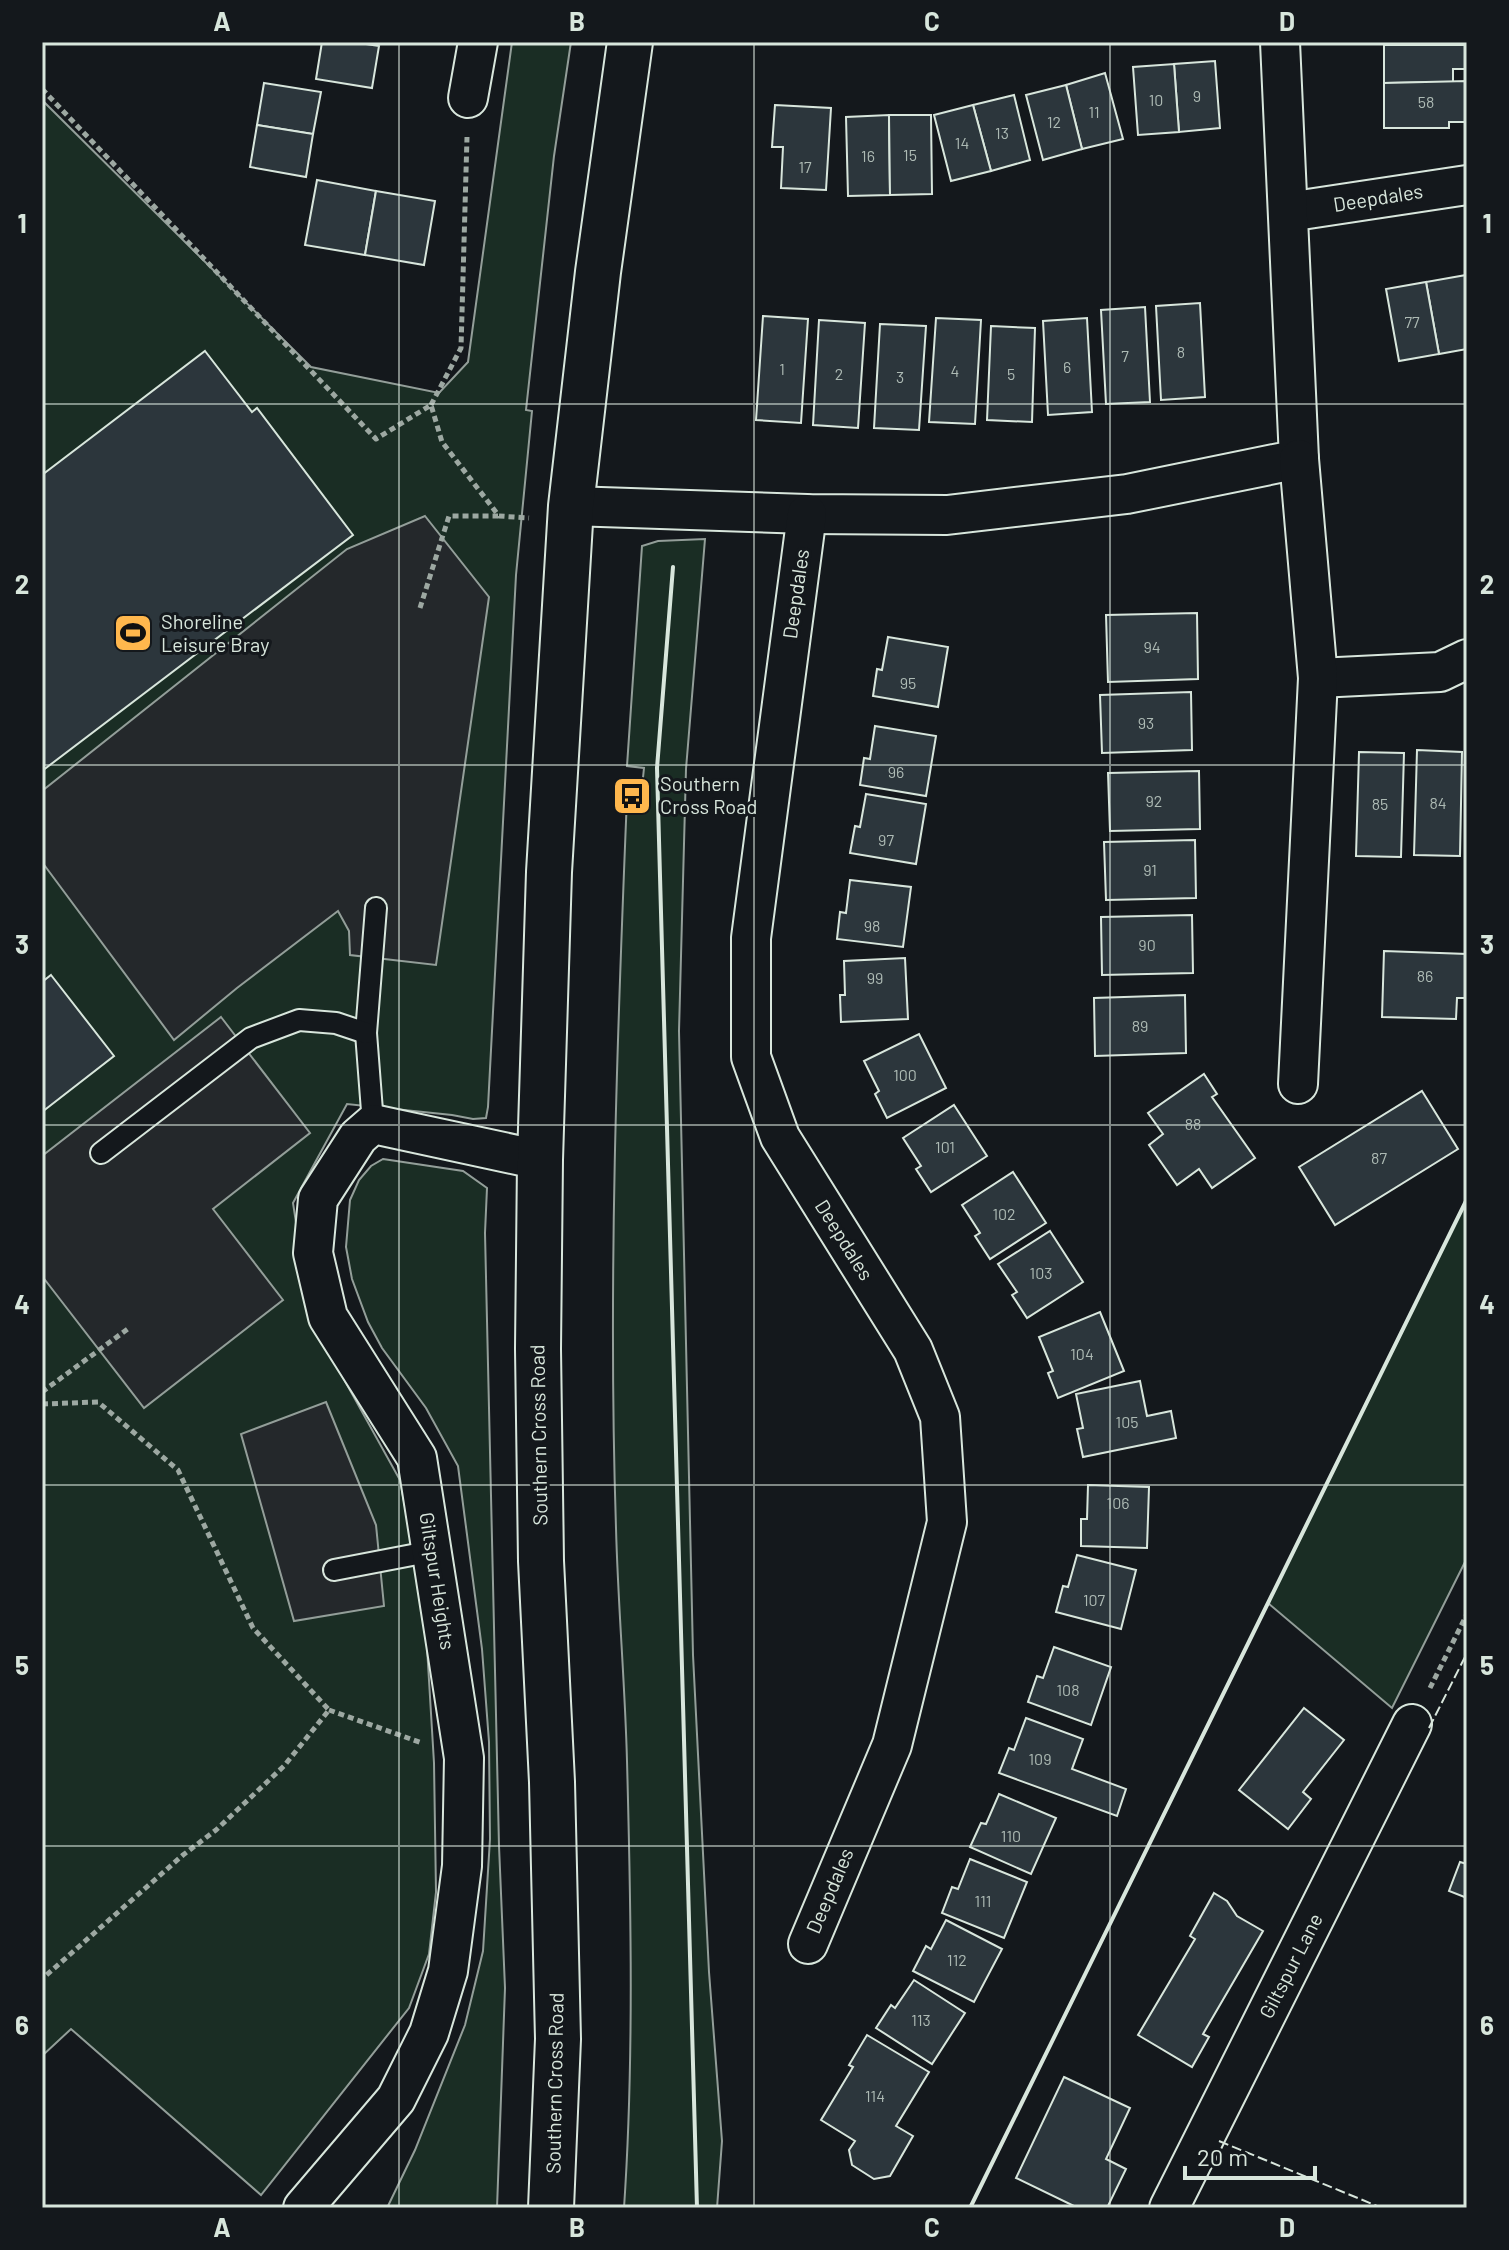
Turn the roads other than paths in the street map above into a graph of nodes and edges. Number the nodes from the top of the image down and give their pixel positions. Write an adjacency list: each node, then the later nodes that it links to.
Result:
1 (478, 42): 4 (street)
2 (630, 42): 8 (main road, Southern Cross Road)
3 (1280, 42): 6 (street)
4 (468, 98)
5 (1467, 185): 6 (street, Deepdales)
6 (1288, 212): 7 (street)
7 (1299, 459): 9 (street); 11 (street)
8 (571, 514): 9 (street); 17 (main road, Southern Cross Road)
9 (807, 514): 21 (street, Deepdales)
10 (1467, 659): 11 (street)
11 (1318, 678): 14 (street)
12 (376, 908): 13 (lane)
13 (366, 1033): 15 (lane); 16 (lane)
14 (1298, 1084)
15 (373, 1124): 17 (street); 18 (street, Giltspur Heights)
16 (101, 1153)
17 (540, 1160): 23 (main road, Southern Cross Road)
18 (433, 1551): 19 (lane); 22 (street, Giltspur Heights)
19 (334, 1570)
20 (1412, 1724): 24 (street, Giltspur Lane)
21 (808, 1944)
22 (303, 2208)
23 (551, 2208)
24 (1169, 2208)

